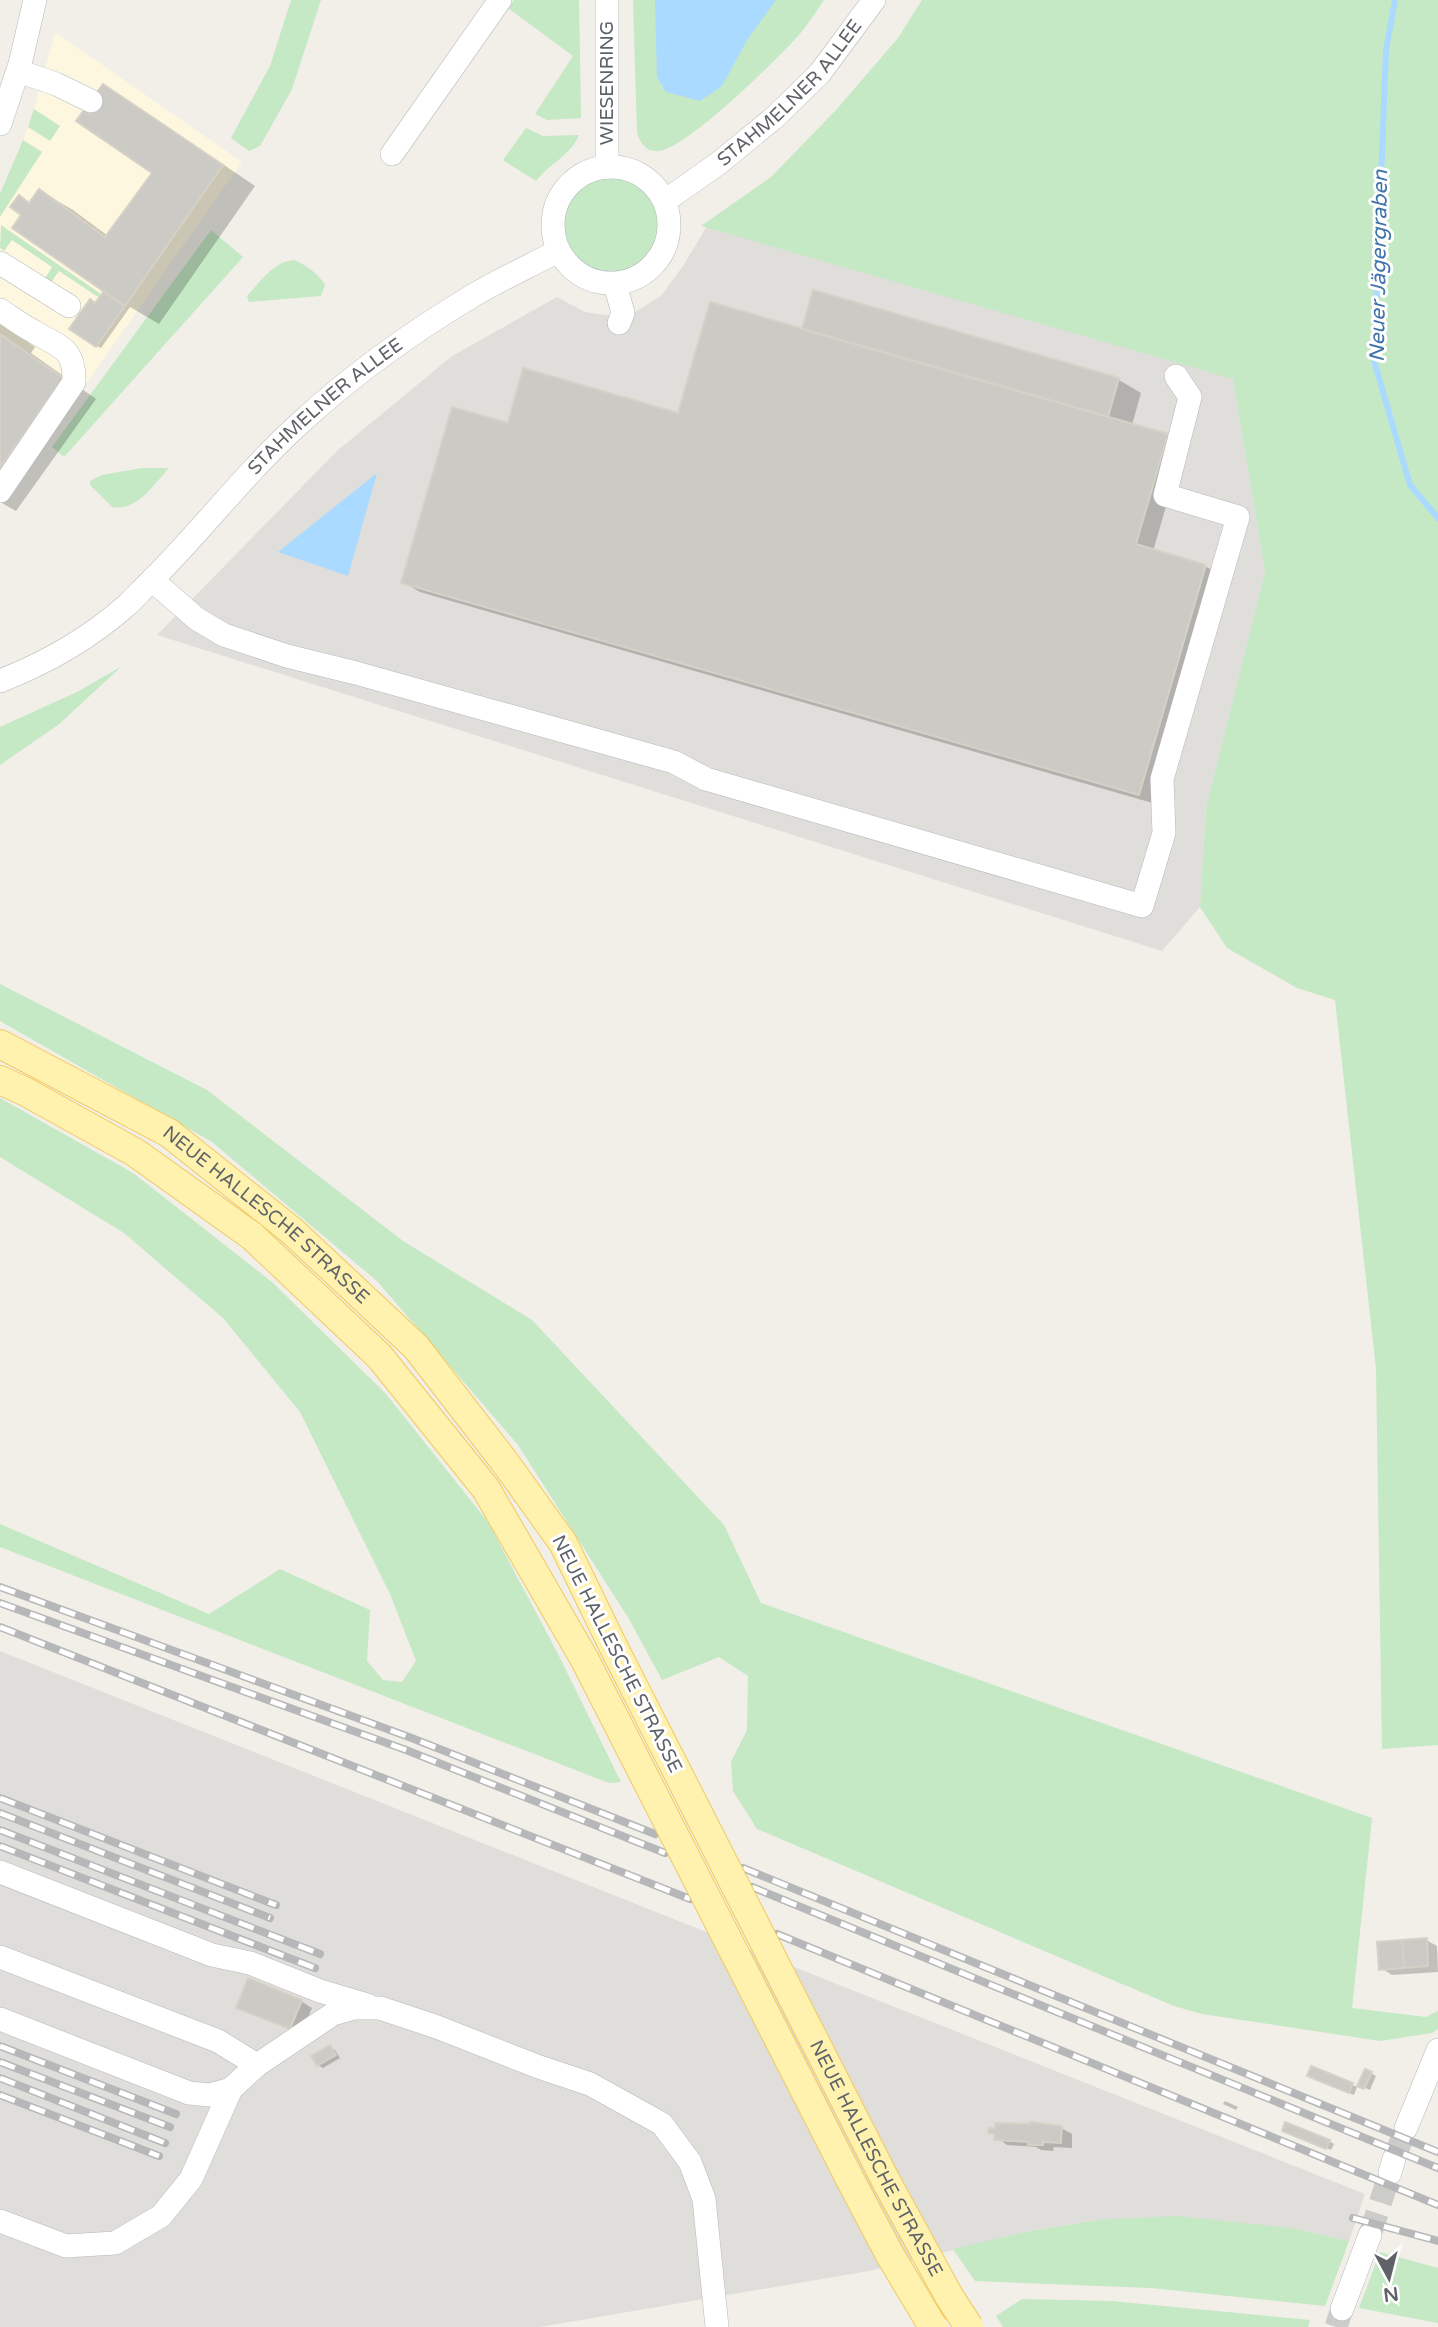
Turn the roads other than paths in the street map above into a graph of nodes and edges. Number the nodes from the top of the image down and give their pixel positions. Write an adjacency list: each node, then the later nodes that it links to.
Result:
1 (35, 0): 5 (street)
2 (500, 0): 8 (street)
3 (607, 0): 9 (street, WIESENRING)
4 (874, 0): 10 (street, STAHMELNER ALLEE)
5 (18, 71): 6 (street); 7 (street)
6 (91, 101)
7 (0, 124)
8 (392, 154)
9 (607, 167): 10 (street); 11 (street)
10 (664, 201): 13 (street)
11 (558, 251): 13 (street); 19 (street, STAHMELNER ALLEE)
12 (0, 262): 14 (street)
13 (615, 284): 16 (street)
14 (69, 306)
15 (0, 310): 18 (street)
16 (620, 323)
17 (1176, 376): 19 (street)
18 (0, 491)
19 (152, 580): 20 (street, STAHMELNER ALLEE)
20 (0, 681)
21 (0, 1044): 36 (main road, NEUE HALLESCHE STRASSE, bridge)
22 (0, 1080): 35 (main road, NEUE HALLESCHE STRASSE, bridge)
23 (0, 1872): 25 (street)
24 (0, 1957): 28 (street)
25 (380, 2008): 28 (street); 34 (street)
26 (0, 2019): 29 (street)
27 (1438, 2050): 30 (street)
28 (257, 2065): 29 (street)
29 (231, 2089): 31 (street)
30 (1406, 2128)
31 (0, 2221)
32 (1370, 2235): 33 (street)
33 (1342, 2309)
34 (717, 2327)
35 (933, 2327)
36 (969, 2327)

